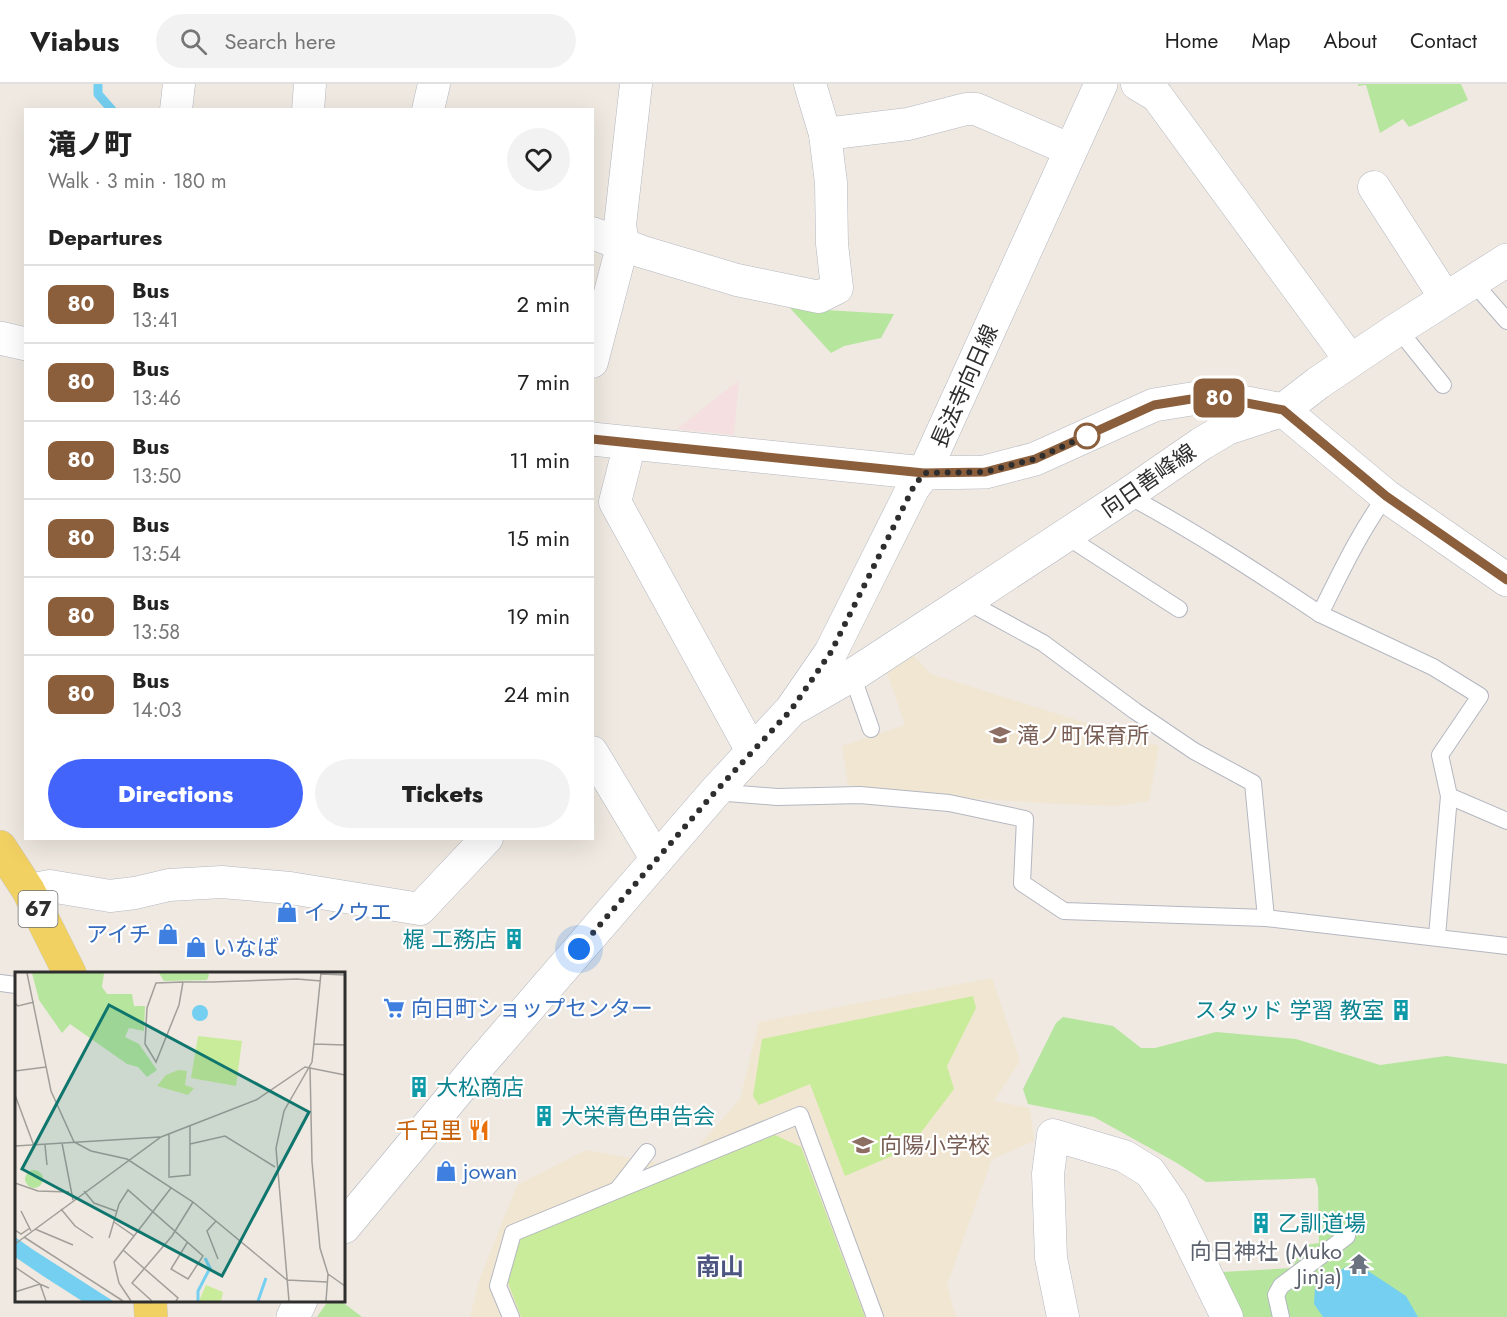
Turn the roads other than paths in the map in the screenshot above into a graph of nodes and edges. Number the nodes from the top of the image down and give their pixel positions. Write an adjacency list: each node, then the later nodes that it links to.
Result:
1 (178, 84): 8 (street)
2 (310, 84): 9 (street)
3 (434, 84): 10 (street)
4 (636, 84): 15 (street)
5 (810, 84): 11 (street)
6 (1101, 84): 12 (main road, 長法寺向日線)
7 (1157, 88): 23 (street)
8 (176, 108)
9 (308, 108)
10 (428, 108)
11 (825, 134): 12 (street); 15 (street)
12 (1071, 150): 28 (main road, 長法寺向日線)
13 (1374, 187): 17 (street)
14 (594, 234): 15 (street)
15 (623, 243): 22 (street)
16 (1506, 261): 17 (main road, 向日善峰線)
17 (1460, 290): 18 (lane); 19 (main road, 向日善峰線)
18 (1507, 321)
19 (1398, 329): 23 (main road, 向日善峰線); 24 (lane)
20 (0, 338): 21 (main road)
21 (24, 344)
22 (594, 354)
23 (1351, 361): 25 (main road, 向日善峰線)
24 (1443, 385)
25 (1283, 410): 28 (main road); 29 (main road, 向日善峰線); 30 (main road)
26 (594, 439): 27 (main road)
27 (627, 443): 28 (main road); 31 (street)
28 (924, 473): 38 (main road, 長法寺向日線)
29 (1127, 495): 32 (main road, 向日善峰線); 36 (lane)
30 (1386, 496): 33 (main road); 36 (lane)
31 (604, 510): 40 (street)
32 (1065, 536): 34 (main road, 向日善峰線); 35 (lane)
33 (1507, 580)
34 (966, 601): 37 (main road, 向日善峰線); 49 (lane)
35 (1179, 609)
36 (1320, 614): 43 (lane)
37 (852, 675): 38 (main road, 向日善峰線); 39 (lane)
38 (791, 710): 40 (main road, 長法寺向日線)
39 (871, 729)
40 (753, 753): 42 (main road, 長法寺向日線)
41 (594, 757): 47 (street)
42 (715, 792): 47 (main road, 長法寺向日線); 49 (lane)
43 (1449, 796): 44 (lane); 50 (lane)
44 (1507, 821)
45 (485, 840): 48 (street)
46 (0, 847): 48 (main road, 67)
47 (657, 860): 57 (main road, 長法寺向日線)
48 (28, 890): 52 (main road, 67)
49 (1266, 918): 50 (lane)
50 (1437, 936): 51 (lane)
51 (1507, 946)
52 (69, 972)
53 (0, 983): 54 (lane)
54 (15, 985)
55 (647, 1152): 56 (lane)
56 (617, 1190): 61 (lane); 62 (lane)
57 (345, 1226)
58 (1347, 1236): 65 (lane)
59 (301, 1302): 60 (main road)
60 (293, 1317)
61 (511, 1317)
62 (875, 1317)
63 (1063, 1317): 64 (street)
64 (1227, 1317)
65 (1281, 1317)

